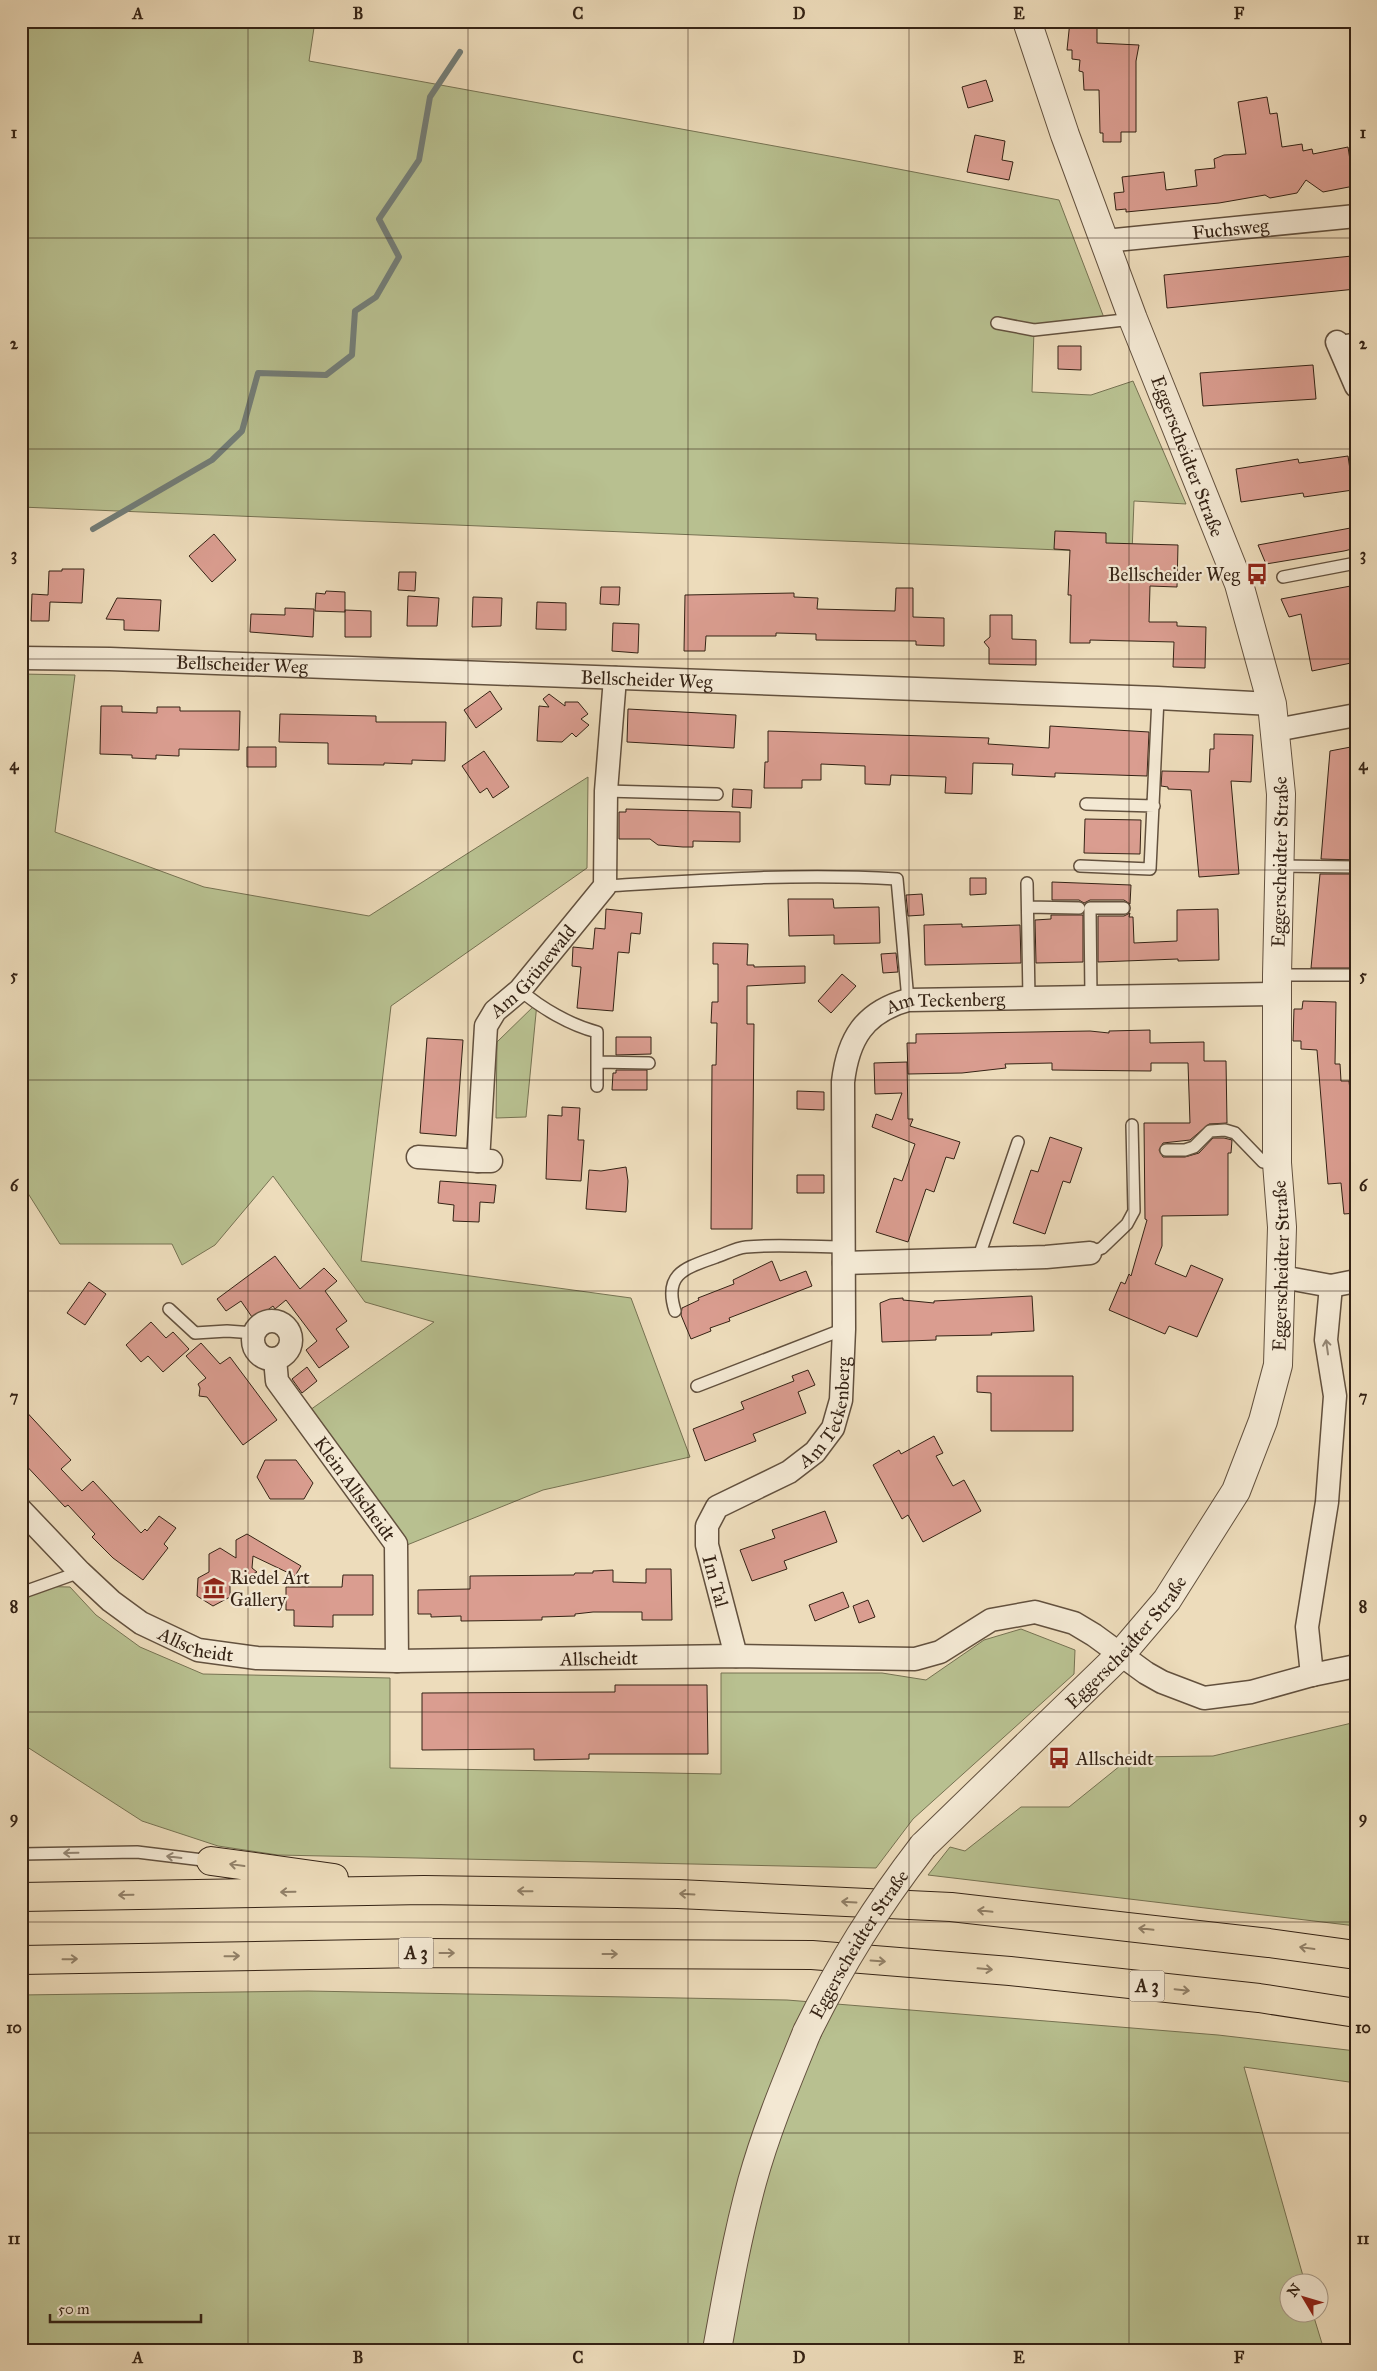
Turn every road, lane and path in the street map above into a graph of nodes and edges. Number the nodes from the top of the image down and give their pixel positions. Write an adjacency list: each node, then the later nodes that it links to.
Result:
1 (1027, 21): 3 (street, Eggerscheidter Straße)
2 (1356, 216): 3 (street, Fuchsweg)
3 (1105, 241): 4 (street, Eggerscheidter Straße)
4 (1133, 320): 5 (lane); 14 (street, Eggerscheidter Straße)
5 (997, 322)
6 (1346, 340): 7 (street)
7 (1356, 386)
8 (1356, 563): 9 (lane)
9 (1283, 577)
10 (21, 658): 11 (street, Bellscheider Weg)
11 (615, 678): 12 (street, Bellscheider Weg); 15 (street)
12 (1158, 698): 14 (street, Bellscheider Weg); 18 (lane)
13 (1356, 715): 14 (street, Bellscheider Weg)
14 (1274, 717): 20 (street, Eggerscheidter Straße)
15 (606, 790): 16 (lane); 23 (street)
16 (718, 794)
17 (1086, 804): 18 (lane)
18 (1154, 806): 19 (lane)
19 (1080, 866)
20 (1280, 866): 21 (lane); 28 (street, Eggerscheidter Straße)
21 (1356, 867)
22 (1027, 882): 24 (lane)
23 (605, 886): 29 (street, Am Grünewald); 32 (lane)
24 (1028, 907): 25 (lane); 31 (lane)
25 (1079, 908)
26 (1124, 908): 30 (lane)
27 (1356, 975): 28 (lane)
28 (1277, 984): 30 (street, Am Teckenberg); 40 (street, Eggerscheidter Straße)
29 (520, 990): 33 (lane); 39 (street, Am Grünewald)
30 (1091, 997): 31 (street, Am Teckenberg)
31 (1029, 999): 32 (street, Am Teckenberg)
32 (908, 1000): 42 (street, Am Teckenberg)
33 (598, 1062): 34 (lane); 35 (lane)
34 (649, 1063)
35 (596, 1086)
36 (1132, 1125): 41 (lane)
37 (1018, 1142): 43 (lane)
38 (1166, 1150): 40 (lane)
39 (418, 1157)
40 (1277, 1163): 44 (street, Eggerscheidter Straße)
41 (1090, 1253): 43 (street)
42 (843, 1255): 43 (street); 48 (lane); 49 (street, Am Teckenberg)
43 (978, 1259)
44 (1282, 1277): 46 (street); 57 (street, Eggerscheidter Straße)
45 (1356, 1281): 46 (street)
46 (1332, 1286): 61 (street, one-way to 46)
47 (169, 1309): 50 (lane)
48 (676, 1311)
49 (844, 1329): 52 (lane); 53 (street, Am Teckenberg)
50 (254, 1334): 51 (street); 51 (street)
51 (275, 1359): 59 (street, Klein Allscheidt)
52 (696, 1386)
53 (718, 1507): 58 (street, Im Tal)
54 (21, 1510): 55 (street, Allscheidt)
55 (80, 1572): 56 (lane); 59 (street, Allscheidt)
56 (21, 1593)
57 (1121, 1654): 58 (street, Allscheidt); 61 (street, Allscheidt); 69 (street, Eggerscheidter Straße, bridge)
58 (736, 1656): 59 (street, Allscheidt)
59 (397, 1661)
60 (1356, 1666): 61 (street, Allscheidt)
61 (1312, 1675)
62 (21, 1854): 63 (lane, one-way to 62)
63 (211, 1861): 64 (highway, one-way to 63)
64 (424, 1890): 65 (highway, one-way to 65); 66 (highway, one-way to 64)
65 (21, 1897)
66 (1356, 1955)
67 (21, 1960): 68 (highway, A 3, one-way to 68)
68 (1356, 2013)
69 (716, 2350)

